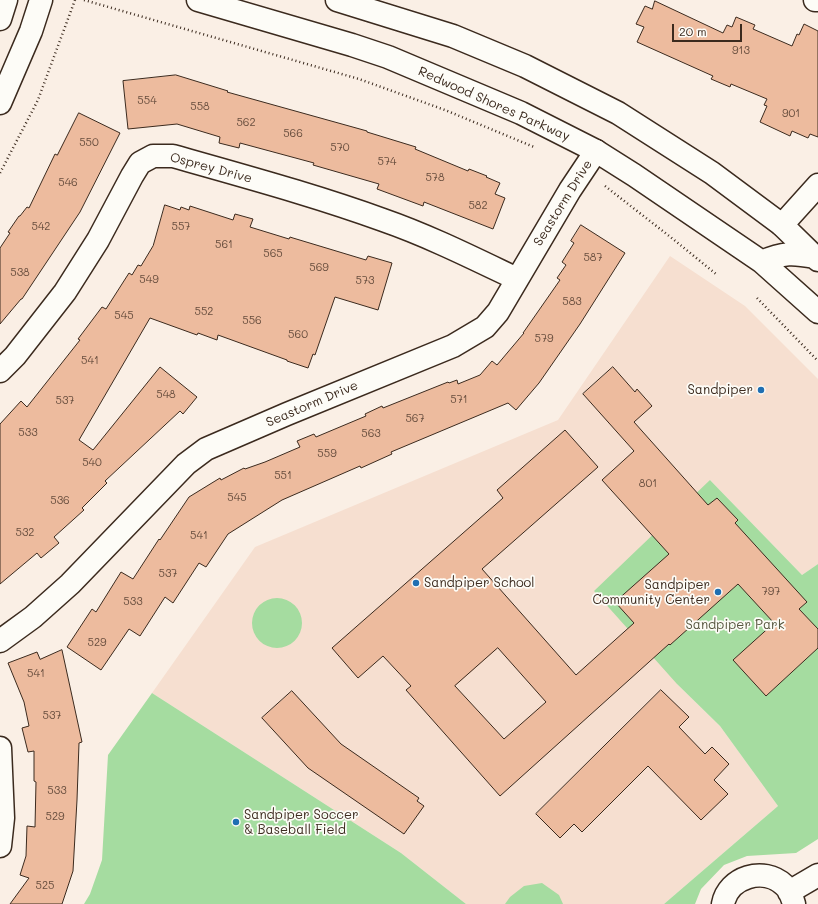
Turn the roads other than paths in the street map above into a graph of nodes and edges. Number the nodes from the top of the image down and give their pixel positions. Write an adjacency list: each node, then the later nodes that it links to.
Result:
1 (6, 0): 5 (street)
2 (41, 0): 6 (street)
3 (198, 0): 7 (street, Redwood Shores Parkway)
4 (337, 0): 9 (street)
5 (0, 19)
6 (0, 103)
7 (596, 151): 11 (street, Redwood Shores Parkway); 12 (street, Seastorm Drive)
8 (818, 185): 9 (street)
9 (782, 225): 10 (street)
10 (817, 258): 11 (street)
11 (762, 262): 13 (street, Redwood Shores Parkway)
12 (517, 278): 14 (street, Osprey Drive); 15 (street, Seastorm Drive)
13 (818, 312)
14 (0, 371)
15 (0, 641)
16 (0, 748): 17 (street)
17 (0, 846)
18 (818, 875): 19 (street)
19 (792, 898): 20 (street)
20 (723, 904)

